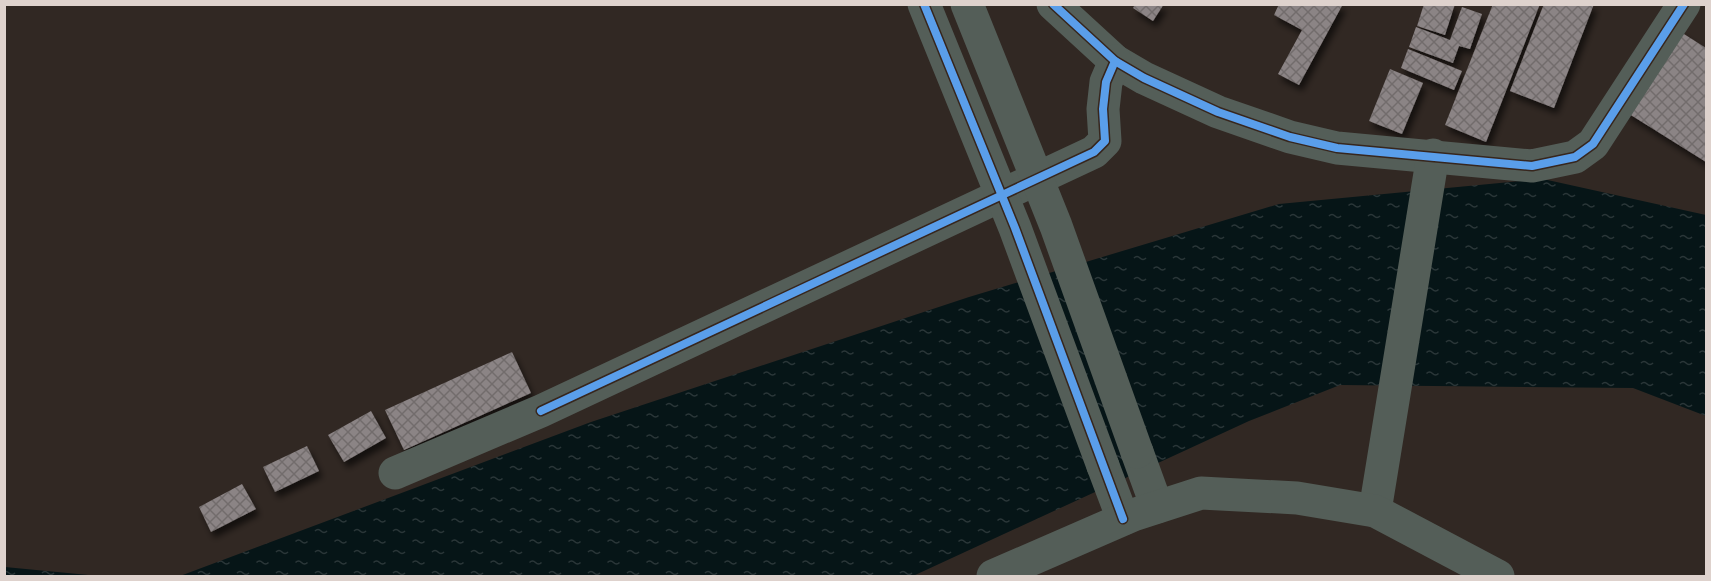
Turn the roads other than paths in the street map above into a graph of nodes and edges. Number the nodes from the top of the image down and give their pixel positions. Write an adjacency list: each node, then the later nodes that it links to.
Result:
1 (924, 4): 10 (street, bridge)
2 (967, 4): 8 (street, bridge)
3 (1053, 4): 5 (street)
4 (1684, 4): 6 (street)
5 (1115, 61): 6 (street); 7 (street)
6 (1433, 155): 9 (street)
7 (395, 473)
8 (1157, 507): 9 (street); 10 (street)
9 (1375, 511): 12 (street)
10 (1123, 519): 11 (street)
11 (993, 576)
12 (1498, 576)

